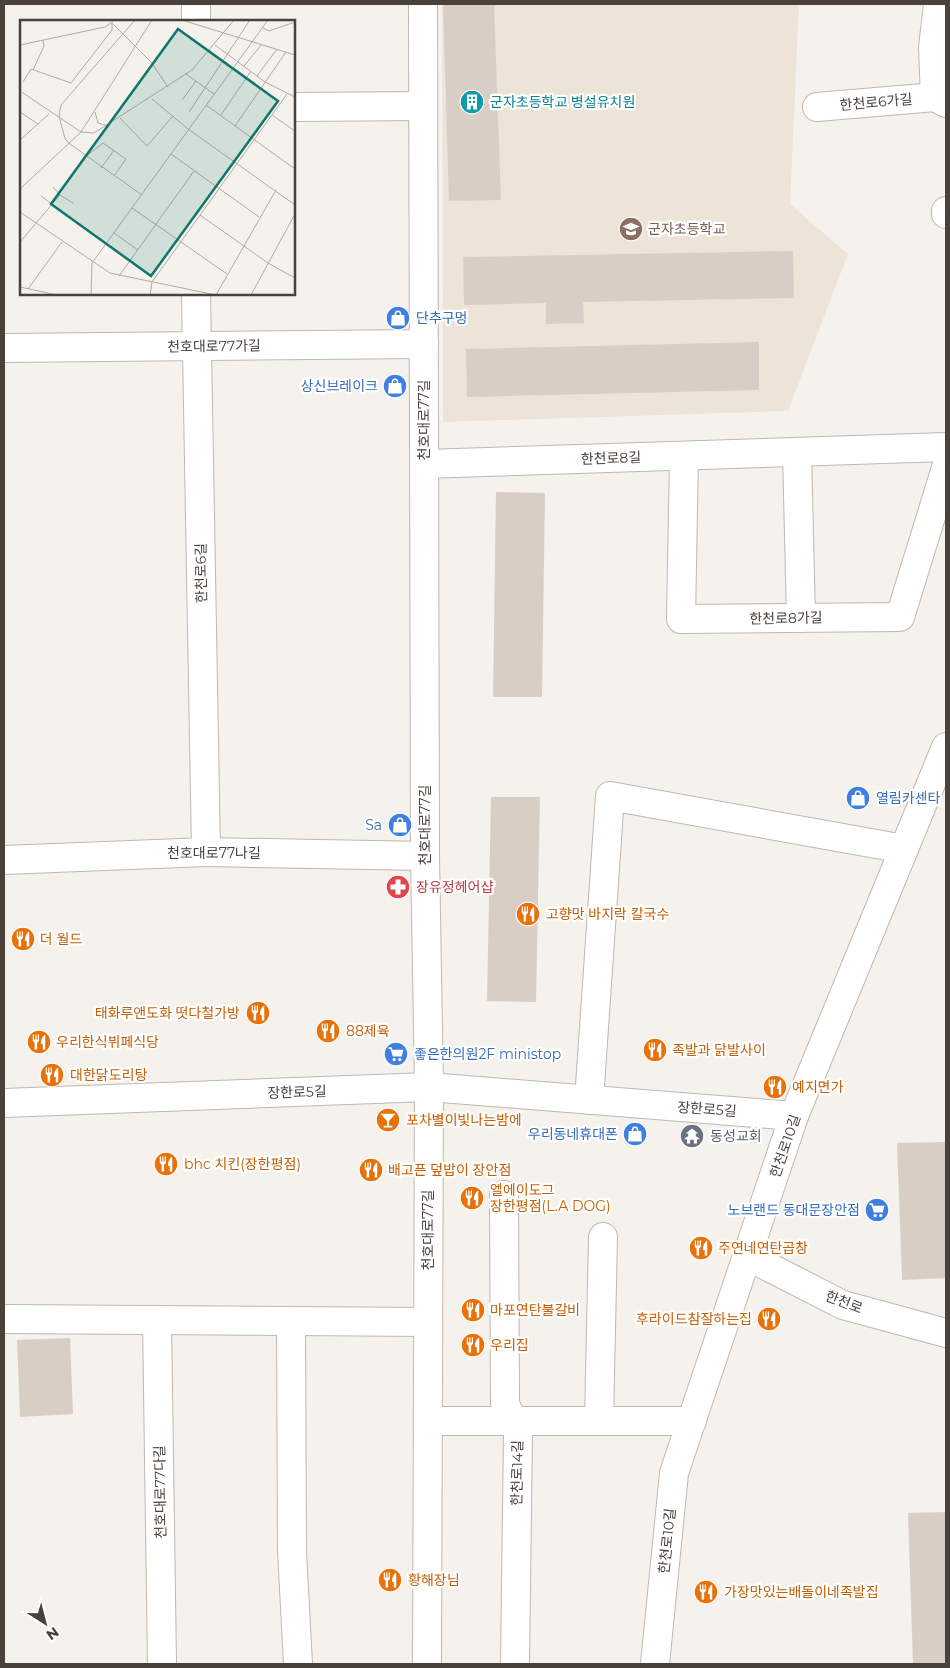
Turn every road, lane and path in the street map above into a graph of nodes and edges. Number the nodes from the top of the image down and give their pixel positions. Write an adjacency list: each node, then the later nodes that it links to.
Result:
1 (196, 4): 4 (street)
2 (423, 4): 6 (street, 천호대로77길)
3 (938, 4): 5 (street, 한천로6가길)
4 (196, 20)
5 (940, 100): 8 (street, 한천로6가길)
6 (423, 106): 7 (street); 10 (street, 천호대로77길)
7 (295, 107)
8 (817, 107)
9 (196, 295): 11 (street, 한천로6길)
10 (424, 344): 11 (street, 천호대로77가길); 16 (street, 천호대로77길)
11 (196, 347): 12 (street, 천호대로77가길); 21 (street, 한천로6길)
12 (4, 348)
13 (946, 447): 14 (street, 한천로8길)
14 (797, 452): 15 (street, 한천로8길); 18 (street)
15 (684, 456): 16 (street, 한천로8길); 18 (street, 한천로8가길)
16 (424, 464): 22 (street, 천호대로77길)
17 (946, 468): 18 (street, 한천로8가길)
18 (801, 618)
19 (946, 747): 20 (street, 한천로10길)
20 (904, 849): 25 (street); 27 (street, 한천로10길)
21 (206, 852): 22 (street, 천호대로77나길); 23 (street, 천호대로77나길)
22 (425, 856): 24 (street, 천호대로77길)
23 (4, 860)
24 (429, 1087): 25 (street, 장한로5길); 26 (street, 장한로5길); 34 (street, 천호대로77길)
25 (589, 1100): 27 (street, 장한로5길)
26 (4, 1103)
27 (794, 1116): 30 (street, 한천로10길)
28 (504, 1195): 39 (street, 한천로14길)
29 (603, 1238): 38 (street)
30 (747, 1256): 35 (street, 한천로); 36 (street, 한천로10길)
31 (4, 1319): 32 (street)
32 (157, 1320): 33 (street); 40 (street, 천호대로77다길)
33 (291, 1320): 34 (street); 41 (street)
34 (428, 1322): 37 (street, 천호대로77길)
35 (946, 1333)
36 (692, 1420): 38 (street); 44 (street, 한천로10길)
37 (428, 1421): 39 (street); 42 (street, 천호대로77길)
38 (599, 1421): 39 (street)
39 (513, 1422): 43 (street, 한천로14길)
40 (162, 1664)
41 (298, 1664)
42 (427, 1664)
43 (515, 1664)
44 (655, 1664)

